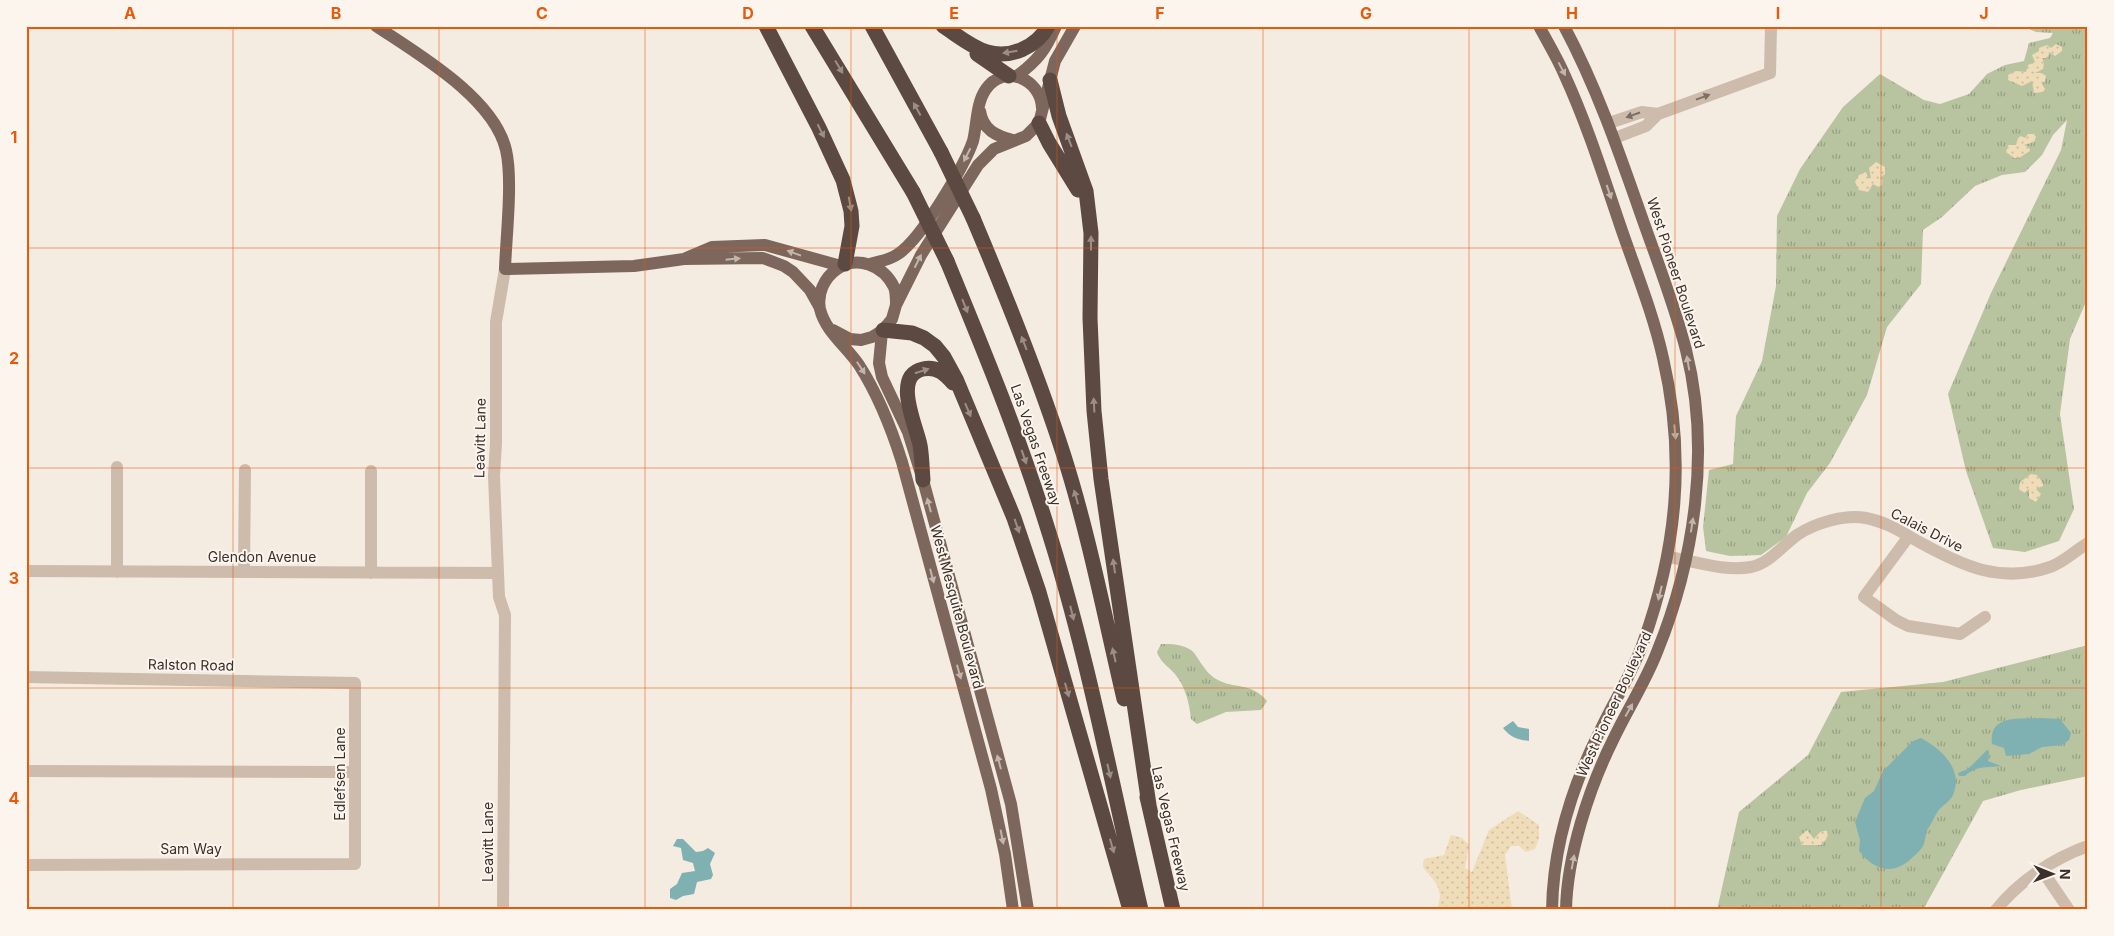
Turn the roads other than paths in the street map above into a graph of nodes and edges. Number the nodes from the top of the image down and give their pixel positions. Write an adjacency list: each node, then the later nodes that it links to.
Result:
1 (376, 26): 26 (main road, Leavitt Lane)
2 (766, 26): 25 (highway, one-way to 25)
3 (812, 26): 59 (highway, Las Vegas Freeway, one-way to 59, bridge)
4 (872, 26): 50 (highway, Las Vegas Freeway, one-way to 4, bridge)
5 (942, 26): 6 (highway, one-way to 5); 12 (highway)
6 (1048, 26)
7 (1056, 26): 12 (main road)
8 (1075, 26): 13 (main road)
9 (1539, 26): 18 (main road, West Pioneer Boulevard, one-way to 18)
10 (1564, 26): 17 (main road, West Pioneer Boulevard)
11 (1771, 26): 15 (street, one-way to 11)
12 (1013, 76): 14 (main road); 16 (main road)
13 (1050, 80): 16 (main road); 22 (highway, one-way to 13)
14 (980, 108): 20 (main road); 24 (main road, one-way to 24)
15 (1658, 114): 17 (street, one-way to 17); 19 (street)
16 (1041, 118): 20 (main road); 22 (highway)
17 (1608, 123): 18 (main road); 19 (main road, West Pioneer Boulevard)
18 (1587, 130): 21 (main road, West Pioneer Boulevard)
19 (1614, 138): 21 (main road); 39 (main road, West Pioneer Boulevard, one-way to 19)
20 (1013, 140): 27 (main road, one-way to 20)
21 (1594, 146): 38 (main road, West Pioneer Boulevard, one-way to 38)
22 (1087, 204): 50 (highway, one-way to 22)
23 (684, 259): 25 (main road, one-way to 23); 26 (main road); 28 (main road, one-way to 28)
24 (865, 263): 25 (main road); 27 (main road)
25 (843, 265): 28 (main road)
26 (506, 269): 44 (street, Leavitt Lane)
27 (896, 305): 30 (main road)
28 (820, 308): 29 (main road)
29 (831, 329): 30 (main road); 56 (main road, West Mesquite Boulevard, one-way to 56)
30 (882, 331): 31 (highway); 35 (main road, West Mesquite Boulevard)
31 (958, 387): 35 (highway, one-way to 31); 58 (highway, one-way to 58)
32 (117, 468): 41 (street)
33 (245, 470): 42 (street)
34 (371, 471): 43 (street)
35 (923, 480): 57 (main road, West Mesquite Boulevard, one-way to 35)
36 (1909, 536): 37 (street, Calais Drive); 39 (street, Calais Drive); 45 (street)
37 (2088, 543)
38 (1669, 557): 39 (street, Calais Drive); 61 (main road, West Pioneer Boulevard, one-way to 61)
39 (1687, 560): 62 (main road, West Pioneer Boulevard, one-way to 39)
40 (26, 571): 41 (street, Glendon Avenue)
41 (116, 572): 42 (street, Glendon Avenue)
42 (244, 572): 43 (street, Glendon Avenue)
43 (371, 573): 44 (street, Glendon Avenue)
44 (498, 573): 55 (street, Leavitt Lane)
45 (1985, 616)
46 (26, 676): 47 (street, Ralston Road)
47 (355, 683): 49 (street, Edlefsen Lane)
48 (26, 771): 49 (street)
49 (355, 772): 52 (street, Edlefsen Lane)
50 (1149, 805): 60 (highway, Las Vegas Freeway)
51 (2088, 846): 54 (street)
52 (355, 864): 53 (street, Sam Way)
53 (26, 865)
54 (2042, 870): 63 (street); 64 (street)
55 (503, 910)
56 (1013, 910)
57 (1028, 910)
58 (1130, 910)
59 (1141, 910)
60 (1173, 910)
61 (1552, 910)
62 (1566, 910)
63 (1996, 910)
64 (2069, 910)

